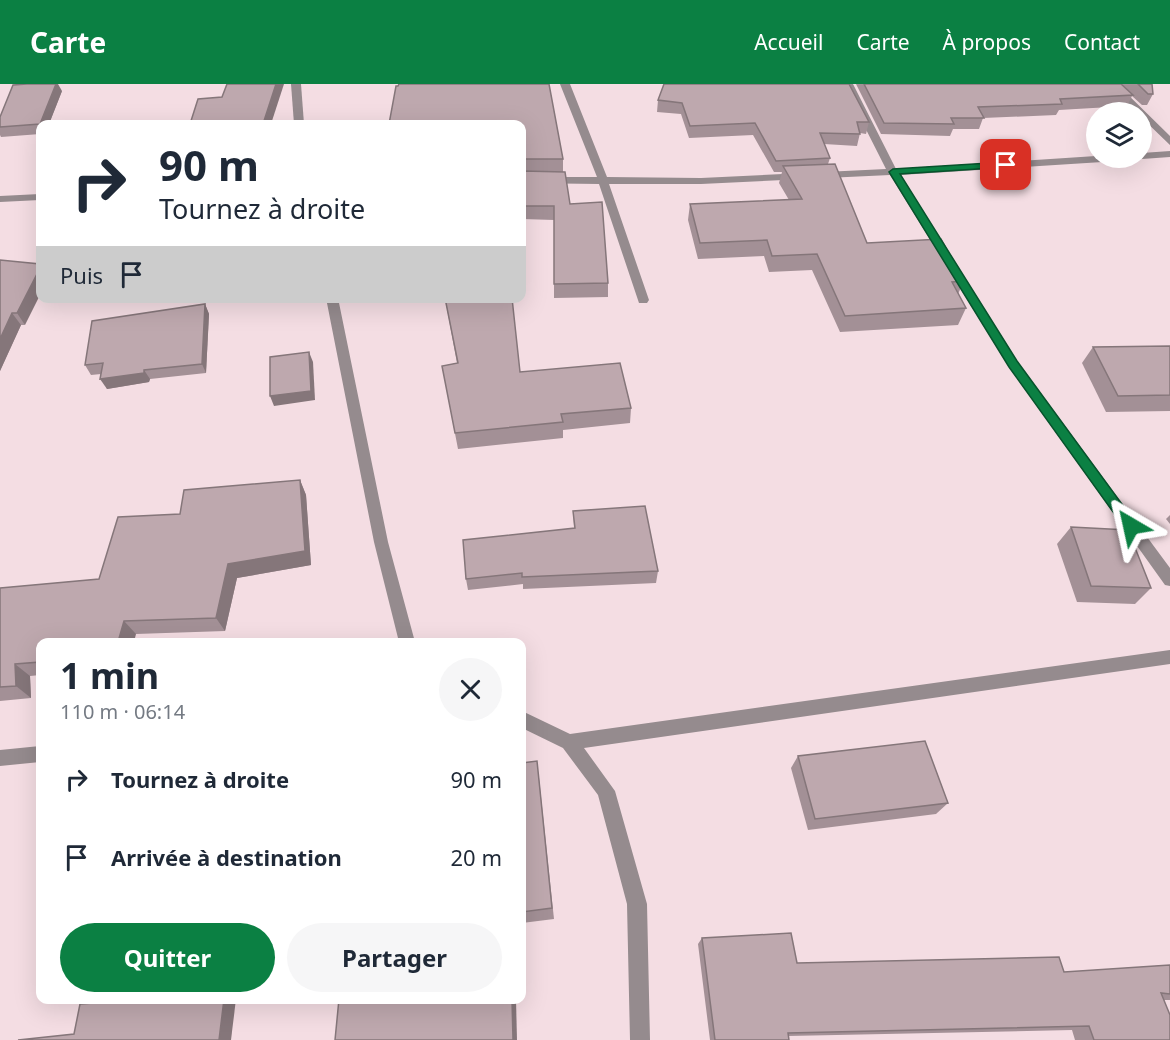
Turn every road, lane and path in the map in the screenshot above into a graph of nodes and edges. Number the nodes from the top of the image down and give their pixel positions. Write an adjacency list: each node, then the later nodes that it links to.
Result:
1 (296, 84): 6 (street)
2 (565, 84): 14 (street)
3 (848, 84): 12 (street)
4 (1112, 84): 5 (street)
5 (1130, 102)
6 (299, 120)
7 (1152, 124): 8 (street)
8 (1170, 142)
9 (1170, 154): 10 (street)
10 (1152, 155)
11 (1086, 160): 12 (street)
12 (893, 172): 14 (street); 19 (street)
13 (526, 180): 14 (street)
14 (603, 180): 17 (street)
15 (36, 198): 16 (street)
16 (0, 199)
17 (643, 300)
18 (333, 303): 20 (street)
19 (1170, 580)
20 (406, 638)
21 (1170, 657): 23 (street)
22 (526, 721): 23 (street)
23 (569, 742): 26 (street)
24 (36, 754): 25 (street)
25 (0, 758)
26 (640, 1040)

